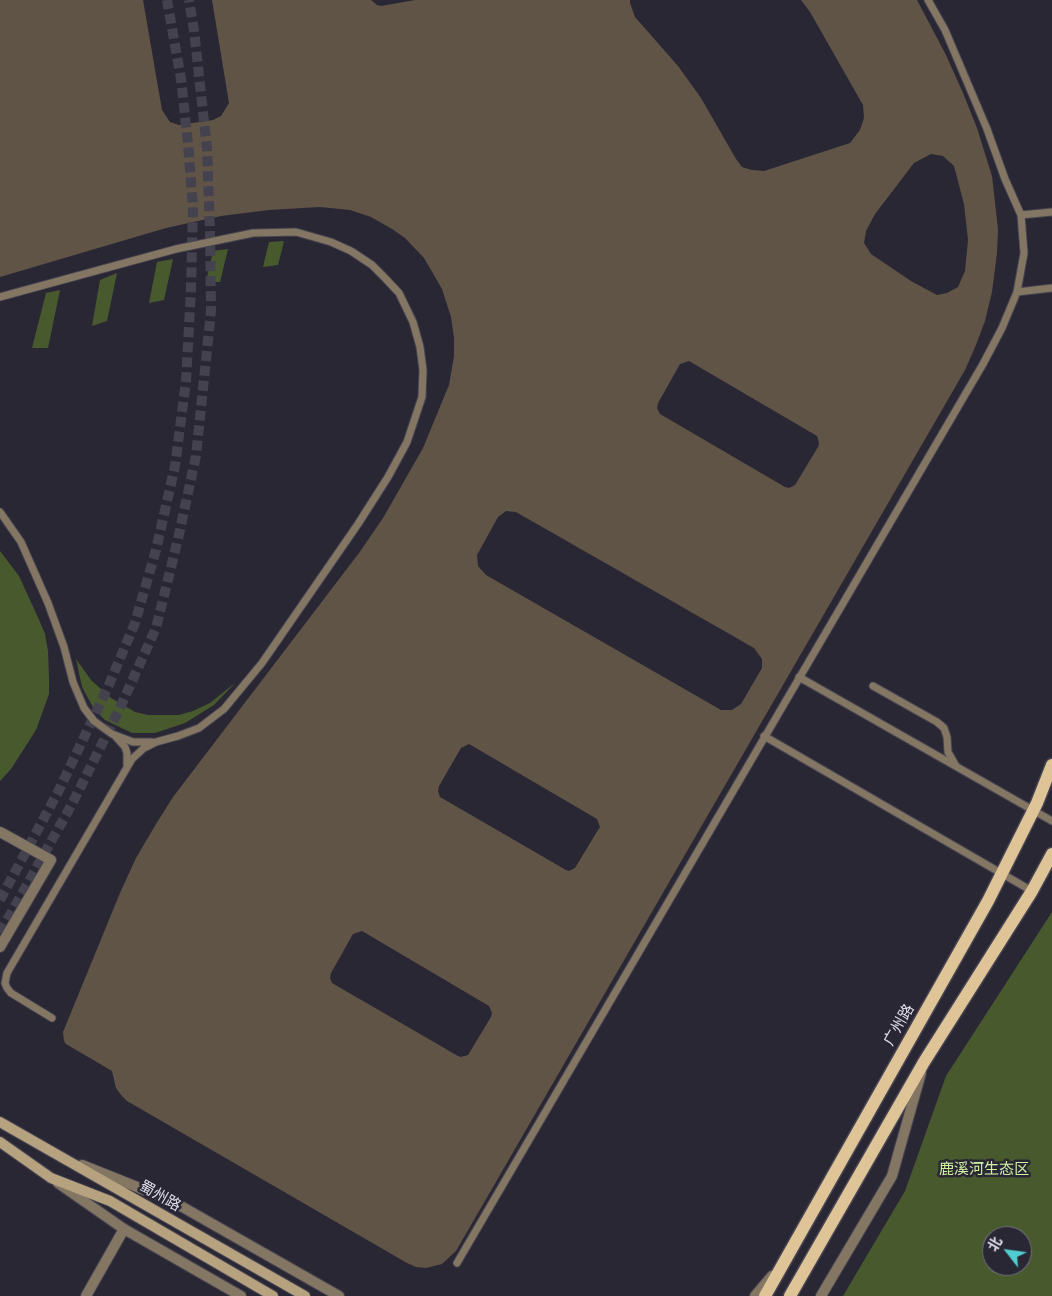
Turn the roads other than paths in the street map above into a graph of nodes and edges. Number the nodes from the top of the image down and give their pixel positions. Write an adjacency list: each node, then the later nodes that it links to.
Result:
1 (928, 0): 3 (lane)
2 (1052, 212): 3 (lane)
3 (1022, 215): 5 (lane)
4 (1052, 288): 5 (lane)
5 (1017, 292): 8 (lane)
6 (0, 297): 12 (lane)
7 (0, 512): 10 (lane)
8 (799, 677): 11 (lane); 14 (lane)
9 (873, 686): 14 (lane)
10 (112, 734): 12 (lane); 15 (lane)
11 (764, 736): 20 (lane); 31 (lane)
12 (156, 742): 15 (lane)
13 (1052, 765): 16 (main road, 广州路)
14 (956, 766): 16 (lane)
15 (126, 768): 23 (lane)
16 (1033, 811): 17 (lane); 20 (main road, 广州路)
17 (1052, 821)
18 (0, 832): 22 (street)
19 (1052, 854): 21 (main road)
20 (1002, 874): 21 (lane); 32 (main road, 广州路)
21 (1032, 890): 25 (main road)
22 (0, 947)
23 (3, 977): 24 (lane)
24 (52, 1018)
25 (924, 1062): 40 (main road); 41 (street)
26 (0, 1122): 28 (main road, 蜀州路)
27 (3, 1145): 29 (main road, 蜀州路)
28 (58, 1156): 36 (main road, 蜀州路); 37 (street)
29 (51, 1178): 30 (street); 35 (main road, 蜀州路)
30 (124, 1229): 33 (street); 34 (street)
31 (457, 1262)
32 (784, 1262): 38 (street); 39 (main road, 广州路)
33 (86, 1296)
34 (240, 1296)
35 (273, 1296)
36 (305, 1296)
37 (339, 1296)
38 (755, 1296)
39 (764, 1296)
40 (790, 1296)
41 (822, 1296)

